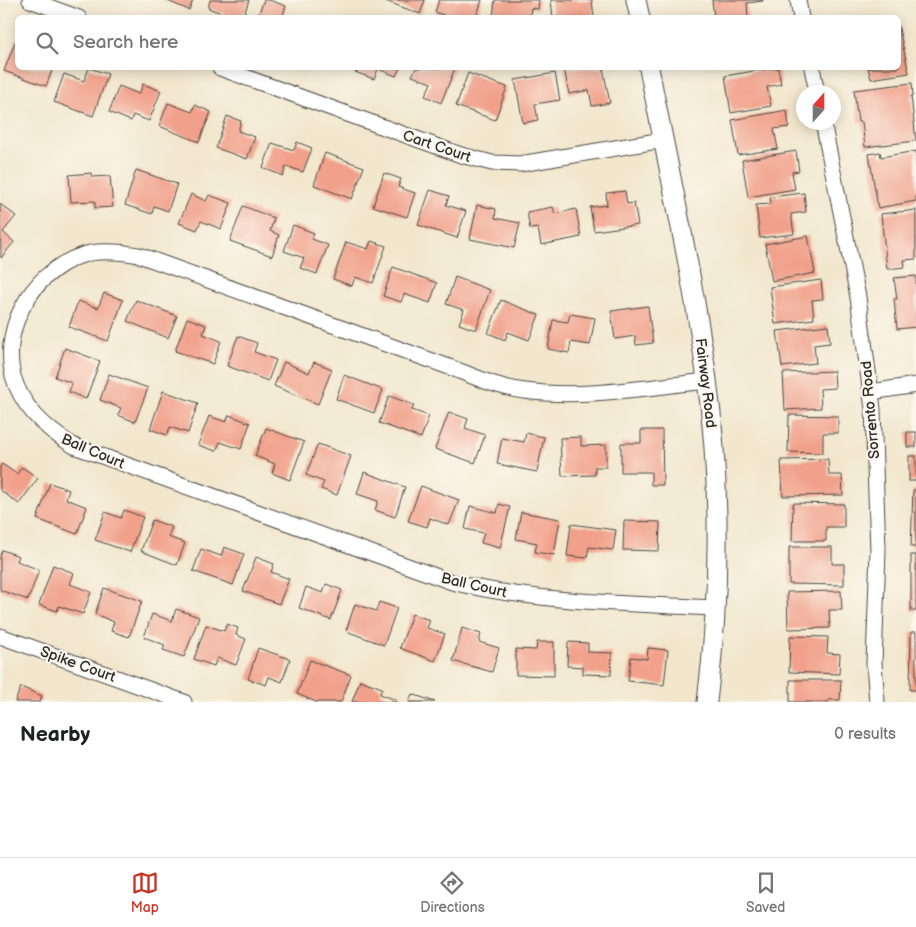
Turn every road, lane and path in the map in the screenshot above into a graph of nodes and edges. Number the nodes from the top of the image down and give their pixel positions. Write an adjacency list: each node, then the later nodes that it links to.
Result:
1 (30, 0): 4 (street)
2 (636, 0): 5 (street)
3 (798, 0): 6 (street)
4 (71, 15)
5 (639, 15)
6 (800, 15)
7 (226, 70): 12 (street, Cart Court)
8 (649, 70): 12 (street, Fairway Road)
9 (812, 70): 10 (street)
10 (816, 85)
11 (825, 130): 15 (street, Sorrento Road)
12 (663, 140): 13 (street, Fairway Road)
13 (708, 381): 16 (street, Fairway Road); 16 (street, Ball Court)
14 (916, 385): 15 (street)
15 (871, 392): 20 (street, Sorrento Road)
16 (714, 608): 19 (street, Fairway Road)
17 (0, 636): 18 (street, Spike Court)
18 (184, 702)
19 (707, 702)
20 (877, 702)

